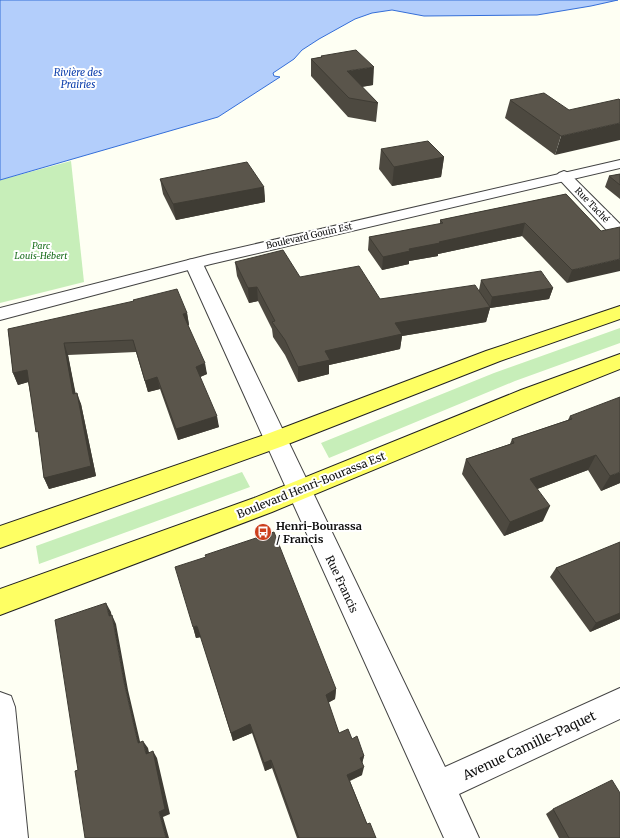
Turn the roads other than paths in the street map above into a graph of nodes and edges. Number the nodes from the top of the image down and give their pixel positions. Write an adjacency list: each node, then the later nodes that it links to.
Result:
1 (620, 164): 2 (street, Boulevard Gouin Est)
2 (564, 176): 3 (street, Rue Taché); 4 (street, Boulevard Gouin Est)
3 (620, 234)
4 (194, 264): 6 (street, Boulevard Gouin Est); 8 (street, Rue Francis)
5 (620, 312): 8 (main road)
6 (0, 314)
7 (620, 361): 9 (main road, Boulevard Henri-Bourassa Est)
8 (275, 440): 9 (street, Rue Francis); 10 (main road)
9 (299, 491): 11 (main road, Boulevard Henri-Bourassa Est); 14 (street, Rue Francis)
10 (0, 537)
11 (0, 602)
12 (620, 703): 14 (street, Avenue Camille-Paquet)
13 (0, 707): 15 (street)
14 (438, 787): 16 (street, Rue Francis)
15 (11, 838)
16 (462, 838)

